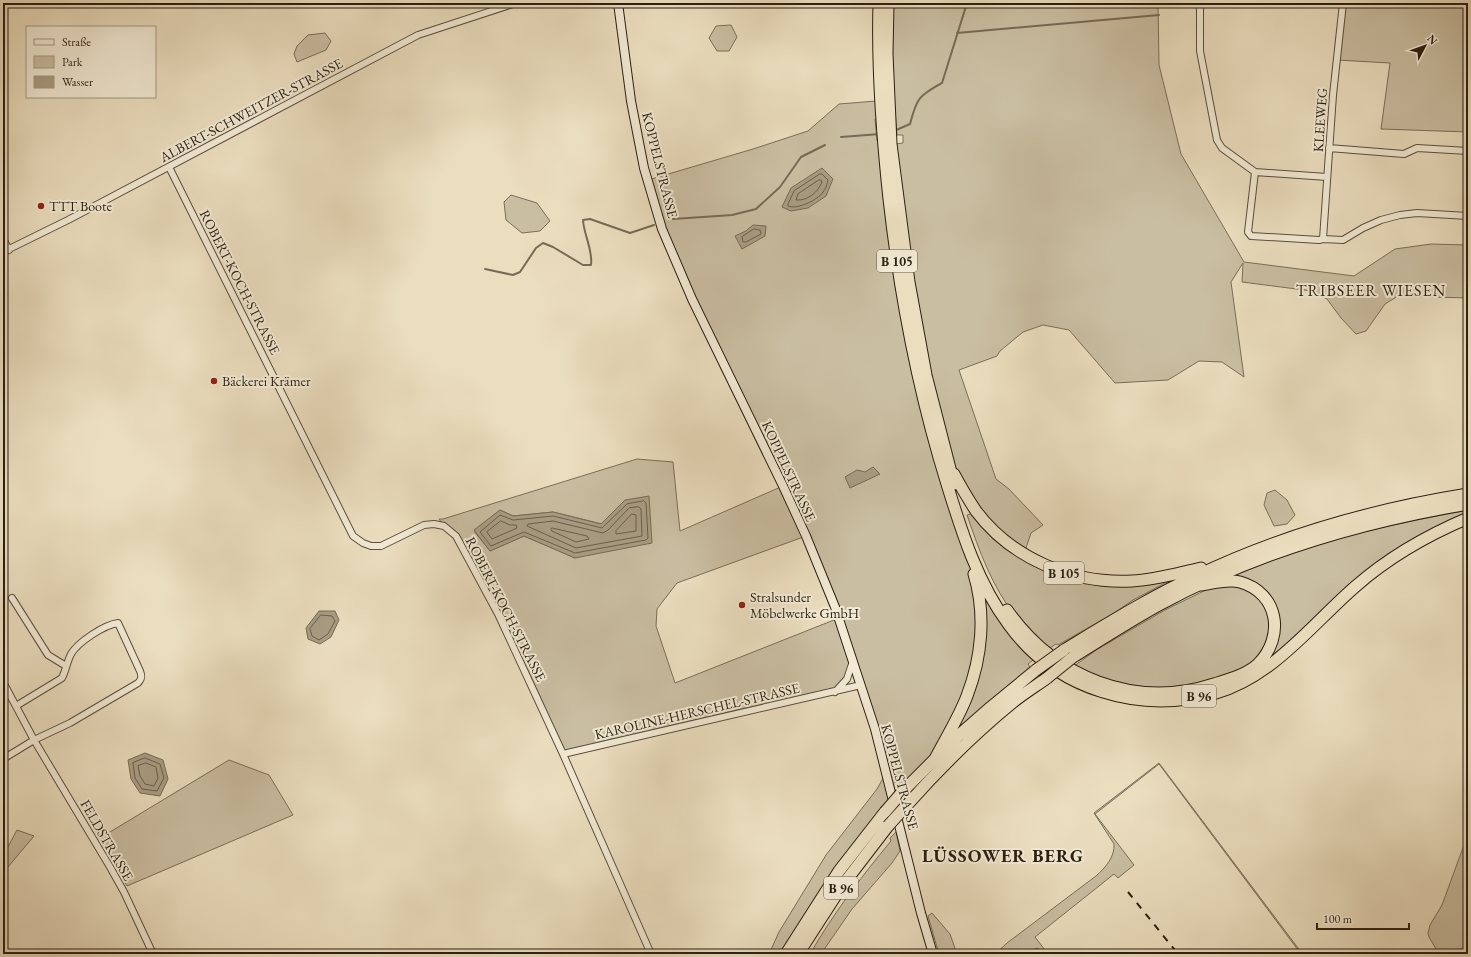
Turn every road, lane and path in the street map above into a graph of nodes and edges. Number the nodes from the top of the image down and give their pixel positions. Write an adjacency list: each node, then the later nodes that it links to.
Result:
1 (516, 3): 11 (street, ALBERT-SCHWEITZER-STRASSE)
2 (618, 3): 26 (street, KOPPELSTRASSE)
3 (879, 3): 7 (highway, B 105)
4 (888, 3): 7 (highway, B 105)
5 (1200, 3): 12 (street)
6 (1343, 3): 9 (street, KLEEWEG)
7 (885, 120): 8 (highway, B 105)
8 (887, 145): 18 (highway, B 105); 22 (highway, B 105)
9 (1329, 148): 10 (street); 13 (street, KLEEWEG)
10 (1468, 151)
11 (169, 167): 17 (street, ALBERT-SCHWEITZER-STRASSE); 33 (street, ROBERT-KOCH-STRASSE)
12 (1255, 172): 13 (street); 16 (street)
13 (1327, 178): 16 (street, KLEEWEG)
14 (1468, 216): 16 (street)
15 (3, 239): 17 (street)
16 (1323, 239)
17 (6, 251)
18 (949, 464): 23 (highway, B 105); 24 (highway, B 96)
19 (1468, 494): 23 (highway, B 96)
20 (1468, 504): 24 (highway, B 96)
21 (1468, 518): 22 (highway, B 96)
22 (960, 526): 35 (highway, B 96)
23 (1225, 563): 35 (highway, B 96, bridge)
24 (1201, 585): 39 (highway, B 96, bridge)
25 (12, 598): 27 (street)
26 (853, 660): 29 (street, KOPPELSTRASSE); 30 (street)
27 (66, 666): 31 (street); 32 (street)
28 (3, 682): 31 (street, FELDSTRASSE)
29 (861, 685): 30 (street, KAROLINE-HERSCHEL-STRASSE); 40 (street, KOPPELSTRASSE)
30 (835, 692): 33 (street, KAROLINE-HERSCHEL-STRASSE)
31 (16, 706): 32 (street, FELDSTRASSE)
32 (34, 740): 34 (street); 36 (street, FELDSTRASSE)
33 (563, 754): 37 (street, ROBERT-KOCH-STRASSE)
34 (3, 758)
35 (935, 759): 38 (highway, B 96, bridge)
36 (153, 954)
37 (651, 954)
38 (786, 954)
39 (798, 954)
40 (933, 954)

